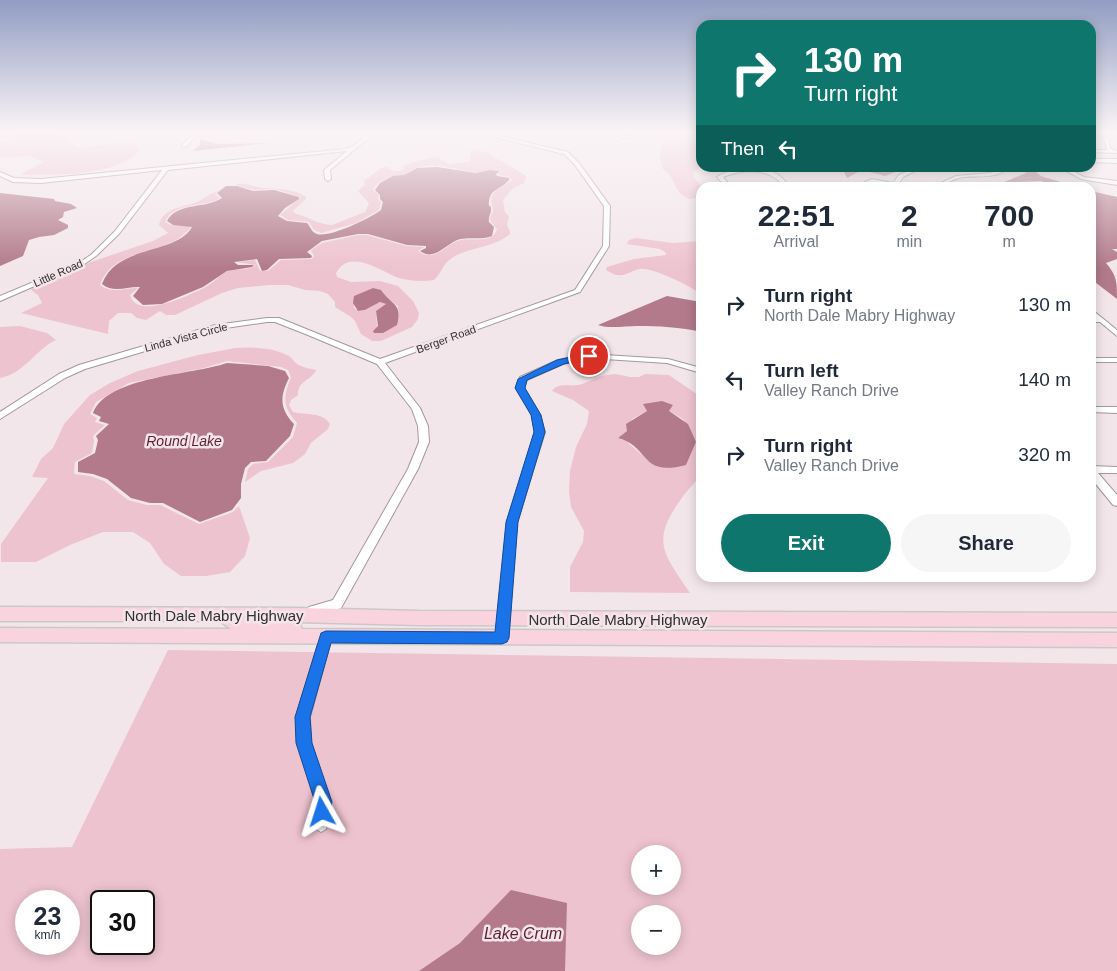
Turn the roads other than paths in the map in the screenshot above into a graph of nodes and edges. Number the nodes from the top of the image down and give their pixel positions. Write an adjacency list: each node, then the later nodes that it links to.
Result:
1 (9, 178): 2 (street)
2 (67, 178)
3 (158, 178): 7 (street, Little Road)
4 (587, 178): 14 (street, Berger Road)
5 (1085, 178): 6 (street)
6 (1117, 183)
7 (0, 299)
8 (1096, 315): 10 (street)
9 (1096, 320): 10 (street)
10 (1102, 320): 11 (street)
11 (1117, 334)
12 (1096, 360): 13 (street)
13 (1117, 360)
14 (380, 362): 18 (street, Linda Vista Circle); 25 (street)
15 (696, 369): 27 (street)
16 (1096, 410): 17 (street)
17 (1117, 410)
18 (0, 416)
19 (1096, 470): 20 (street)
20 (1116, 470)
21 (1096, 476): 22 (street)
22 (1117, 502)
23 (0, 614): 24 (main road, North Dale Mabry Highway)
24 (224, 615): 25 (main road, North Dale Mabry Highway); 30 (main road)
25 (299, 615): 26 (main road, North Dale Mabry Highway)
26 (419, 618): 27 (main road, North Dale Mabry Highway); 30 (main road)
27 (504, 619): 28 (main road, North Dale Mabry Highway); 31 (street)
28 (1117, 620)
29 (0, 635): 30 (main road, North Dale Mabry Highway)
30 (326, 637): 31 (main road, North Dale Mabry Highway); 33 (street)
31 (502, 638): 32 (main road, North Dale Mabry Highway)
32 (1117, 640)
33 (321, 824)

